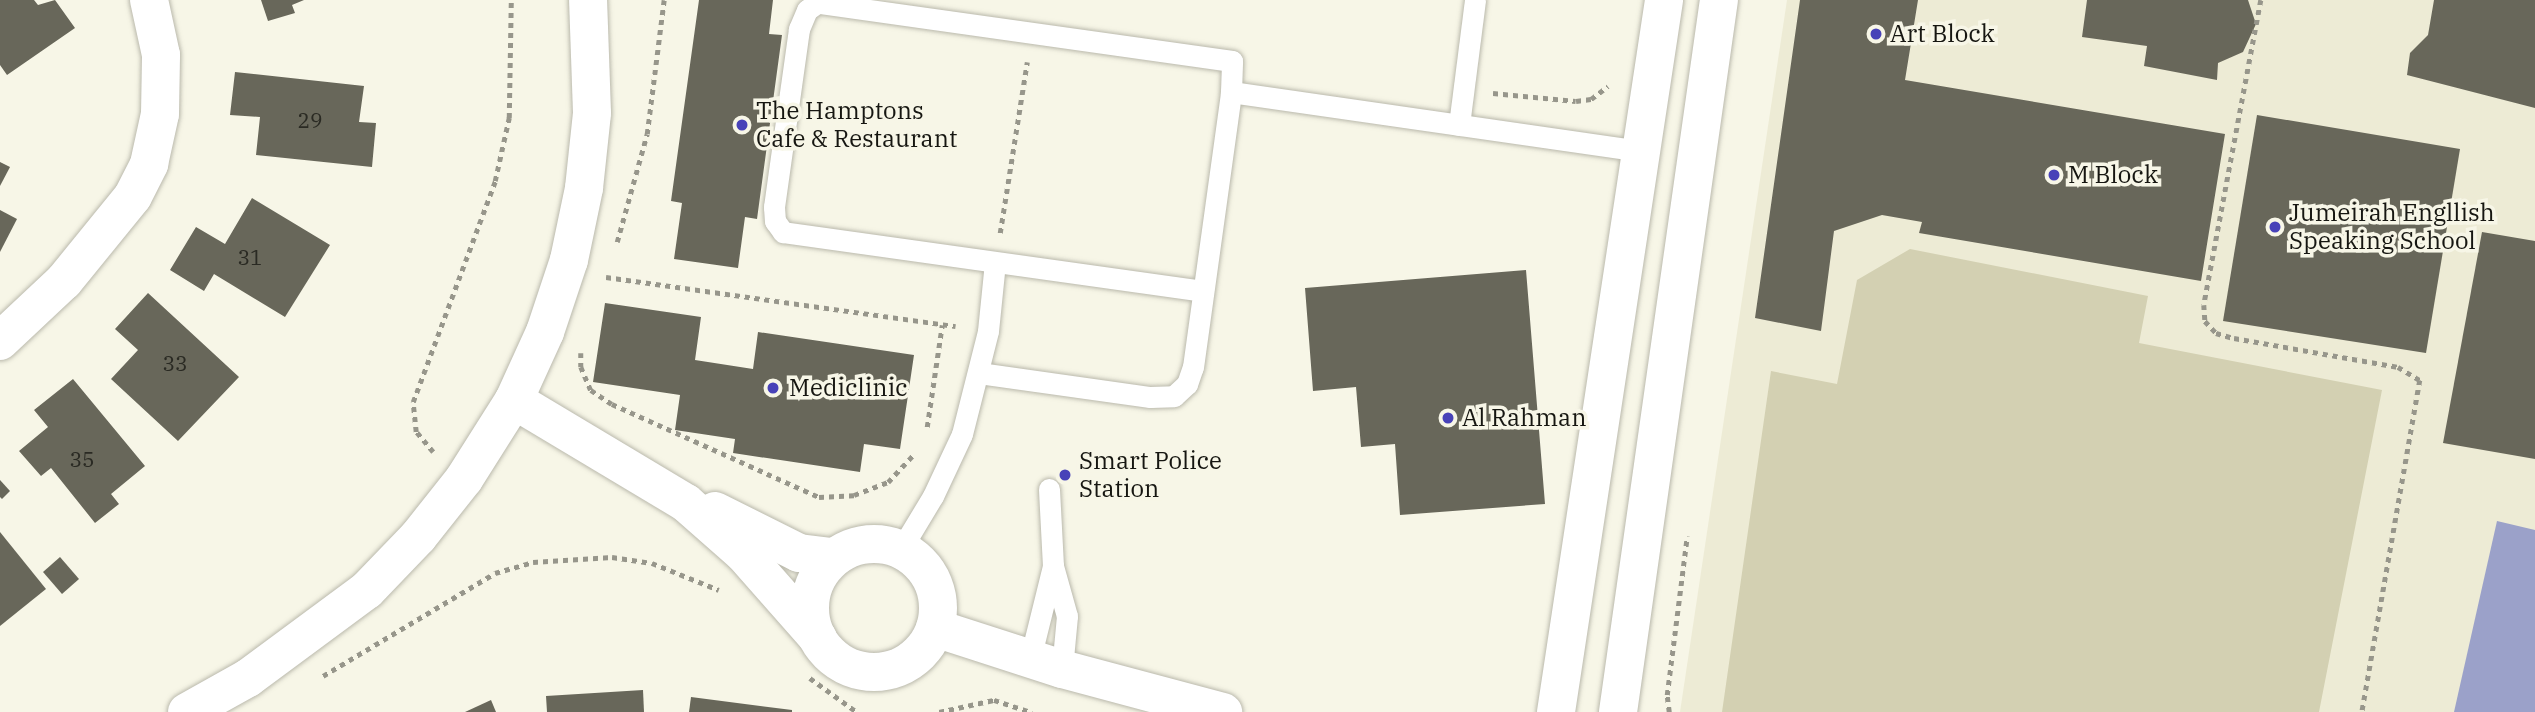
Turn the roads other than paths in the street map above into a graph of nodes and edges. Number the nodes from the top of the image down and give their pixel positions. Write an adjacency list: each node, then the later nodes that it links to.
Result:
1 (149, 0): 11 (street)
2 (588, 0): 13 (street)
3 (1475, 0): 7 (lane)
4 (1664, 0): 8 (street)
5 (1719, 0): 25 (street)
6 (1231, 92): 7 (lane); 9 (lane); 10 (lane)
7 (1459, 125): 8 (lane)
8 (1640, 151): 24 (street)
9 (995, 262): 10 (lane); 12 (lane)
10 (1203, 291): 12 (lane)
11 (0, 341)
12 (979, 373): 16 (lane)
13 (514, 400): 15 (street); 22 (street)
14 (1049, 489): 18 (lane)
15 (686, 503): 17 (street); 20 (street)
16 (901, 549): 17 (street); 19 (street)
17 (834, 557): 20 (street)
18 (1053, 566): 21 (lane); 21 (lane)
19 (935, 628): 20 (street); 21 (street)
20 (818, 639)
21 (1046, 664): 23 (street)
22 (187, 712)
23 (1223, 712)
24 (1556, 712)
25 (1618, 712)

